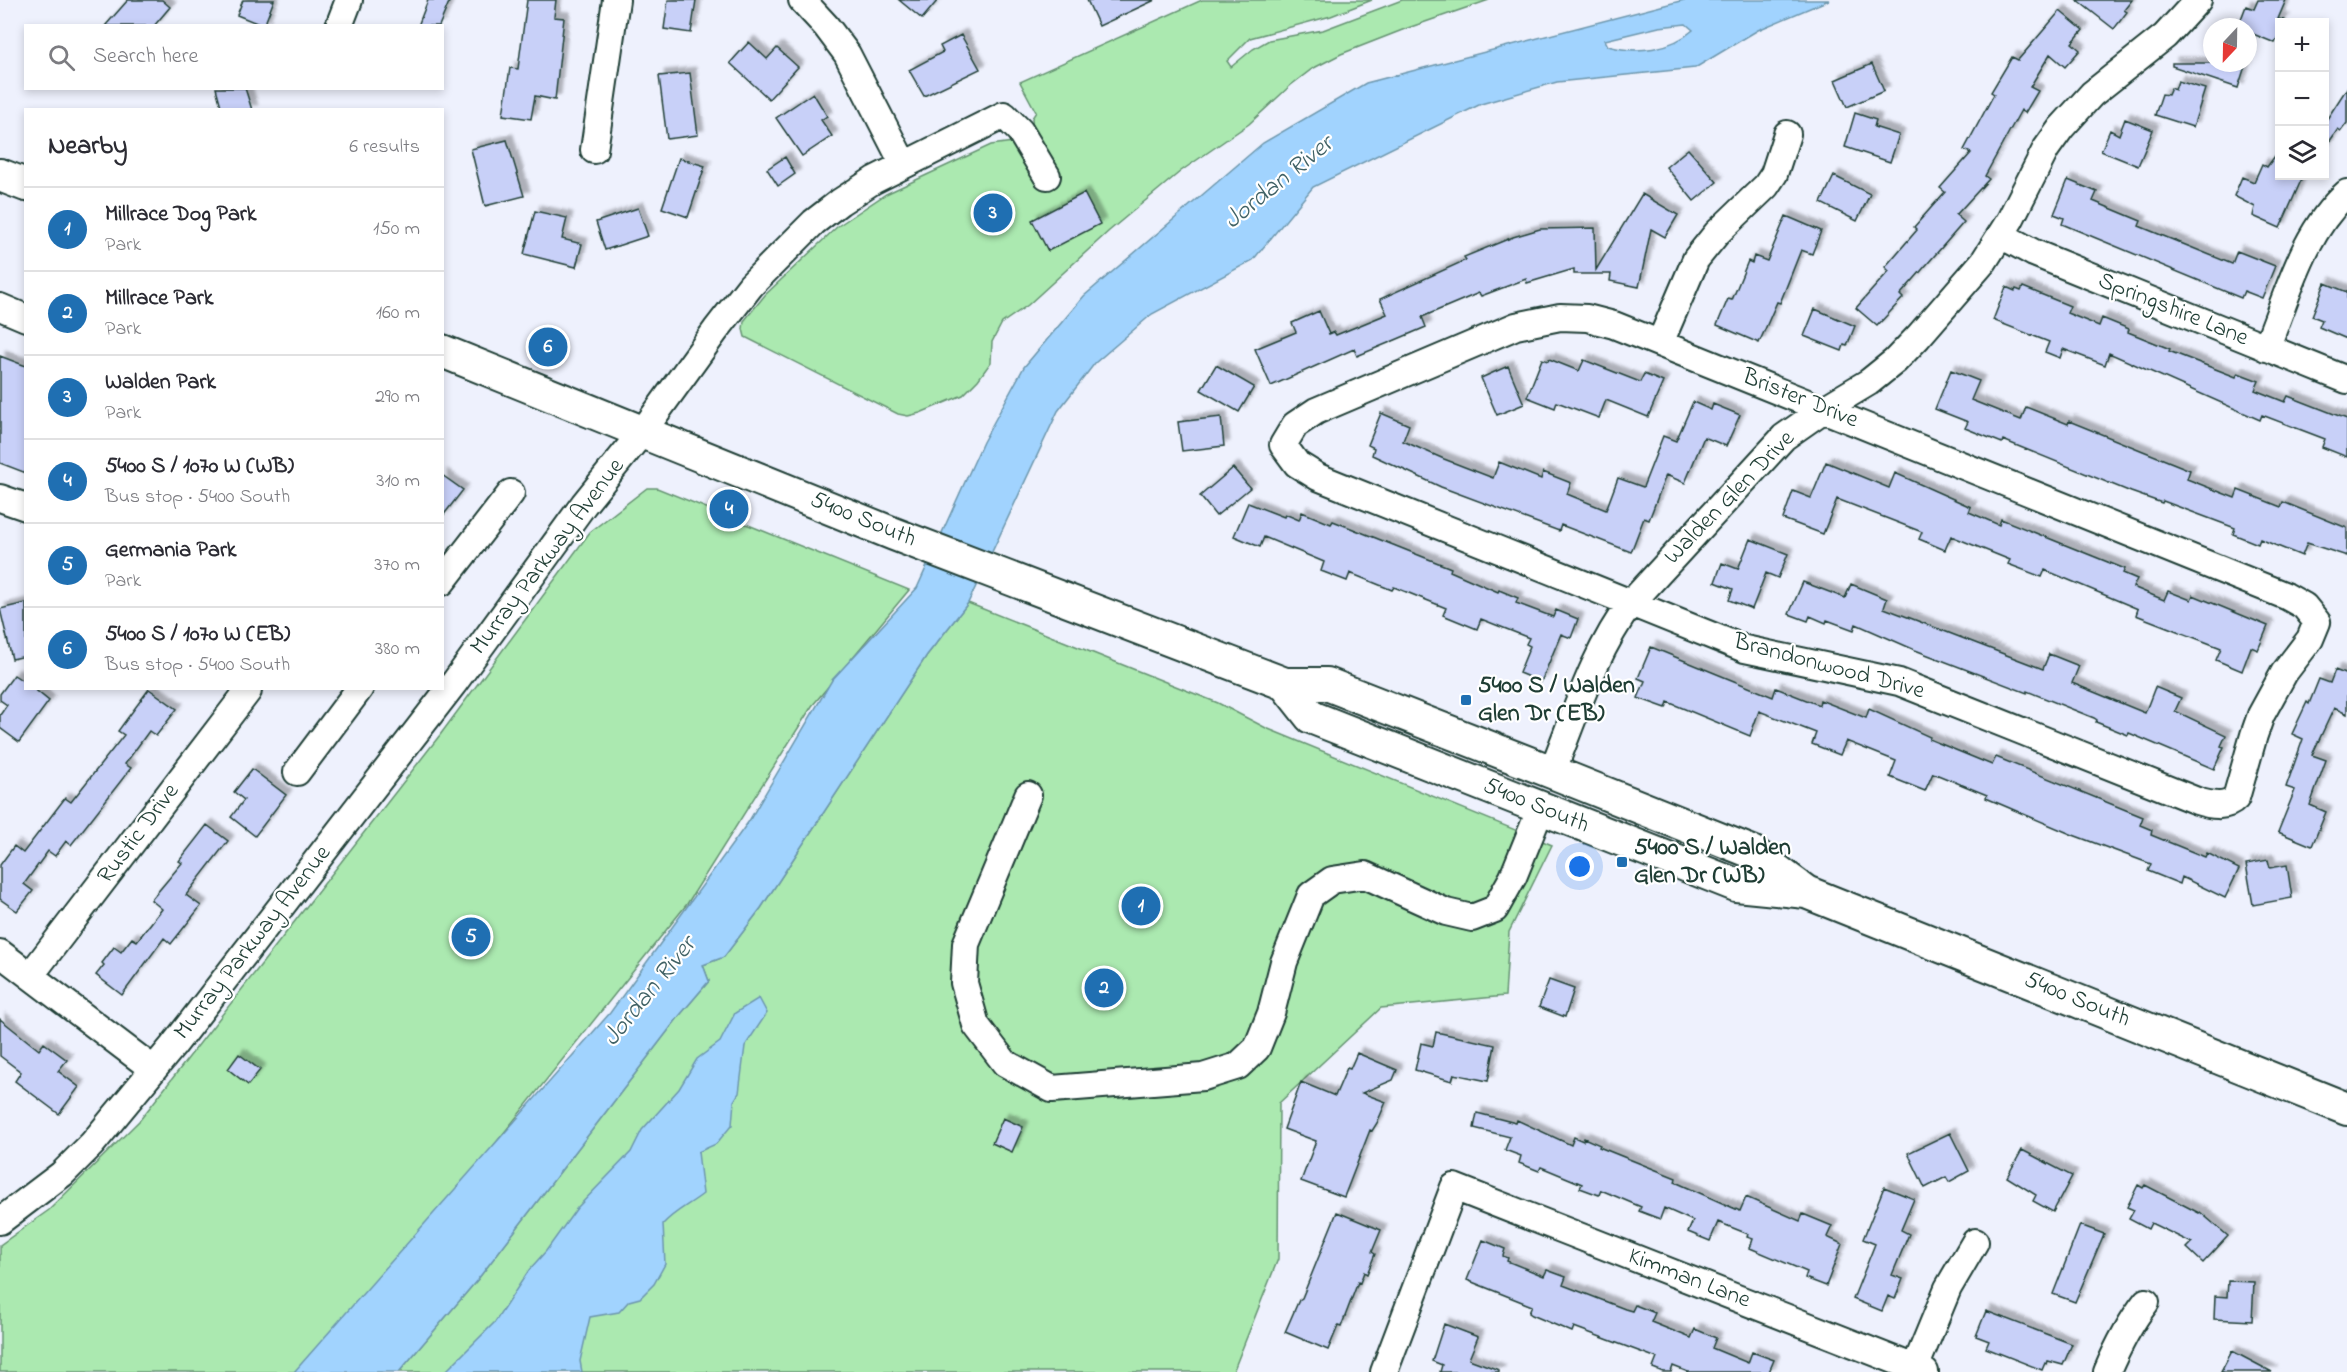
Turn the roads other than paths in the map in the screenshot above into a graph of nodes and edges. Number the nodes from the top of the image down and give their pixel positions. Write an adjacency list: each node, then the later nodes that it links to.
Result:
1 (349, 0): 5 (street)
2 (616, 0): 7 (street)
3 (802, 0): 8 (street)
4 (2198, 0): 13 (street, Walden Glen Drive)
5 (340, 24)
6 (1787, 134): 16 (street)
7 (594, 150)
8 (904, 165): 10 (street, Murray Parkway Avenue); 21 (street, Murray Parkway Avenue)
9 (0, 174): 11 (main road)
10 (1047, 176)
11 (24, 184)
12 (2347, 193): 17 (street)
13 (2001, 235): 17 (street, Springshire Lane); 20 (street, Walden Glen Drive)
14 (0, 308): 15 (street)
15 (24, 317)
16 (1660, 343): 20 (street, Brister Drive); 22 (street, Brister Drive)
17 (2266, 348): 19 (street, Springshire Lane)
18 (444, 352): 21 (main road, 5400 South)
19 (2347, 380)
20 (1824, 409): 27 (street, Walden Glen Drive); 28 (street, Brister Drive)
21 (643, 431): 29 (street, Murray Parkway Avenue); 30 (main road, 5400 South)
22 (1283, 445): 27 (street, Brandonwood Drive)
23 (511, 493): 26 (street)
24 (0, 498): 25 (street)
25 (24, 506)
26 (444, 579)
27 (1631, 603): 28 (street, Brandonwood Drive); 35 (street, Walden Glen Drive)
28 (2317, 622)
29 (448, 678)
30 (1285, 684): 35 (main road, 5400 South); 37 (main road, 5400 South)
31 (358, 690): 34 (street)
32 (439, 690): 41 (street, Murray Parkway Avenue)
33 (248, 691): 40 (street, Rustic Drive)
34 (297, 772)
35 (1552, 772): 38 (main road, 5400 South)
36 (1028, 795): 37 (street)
37 (1541, 808): 38 (main road, 5400 South)
38 (1806, 892): 42 (main road, 5400 South)
39 (0, 953): 40 (street)
40 (30, 976): 41 (street)
41 (153, 1070): 43 (street, Murray Parkway Avenue)
42 (2347, 1109)
43 (0, 1221)
44 (1975, 1242): 46 (street)
45 (2146, 1302): 48 (street)
46 (1920, 1370): 47 (street, Kimman Lane)
47 (1384, 1372)
48 (2107, 1372)

